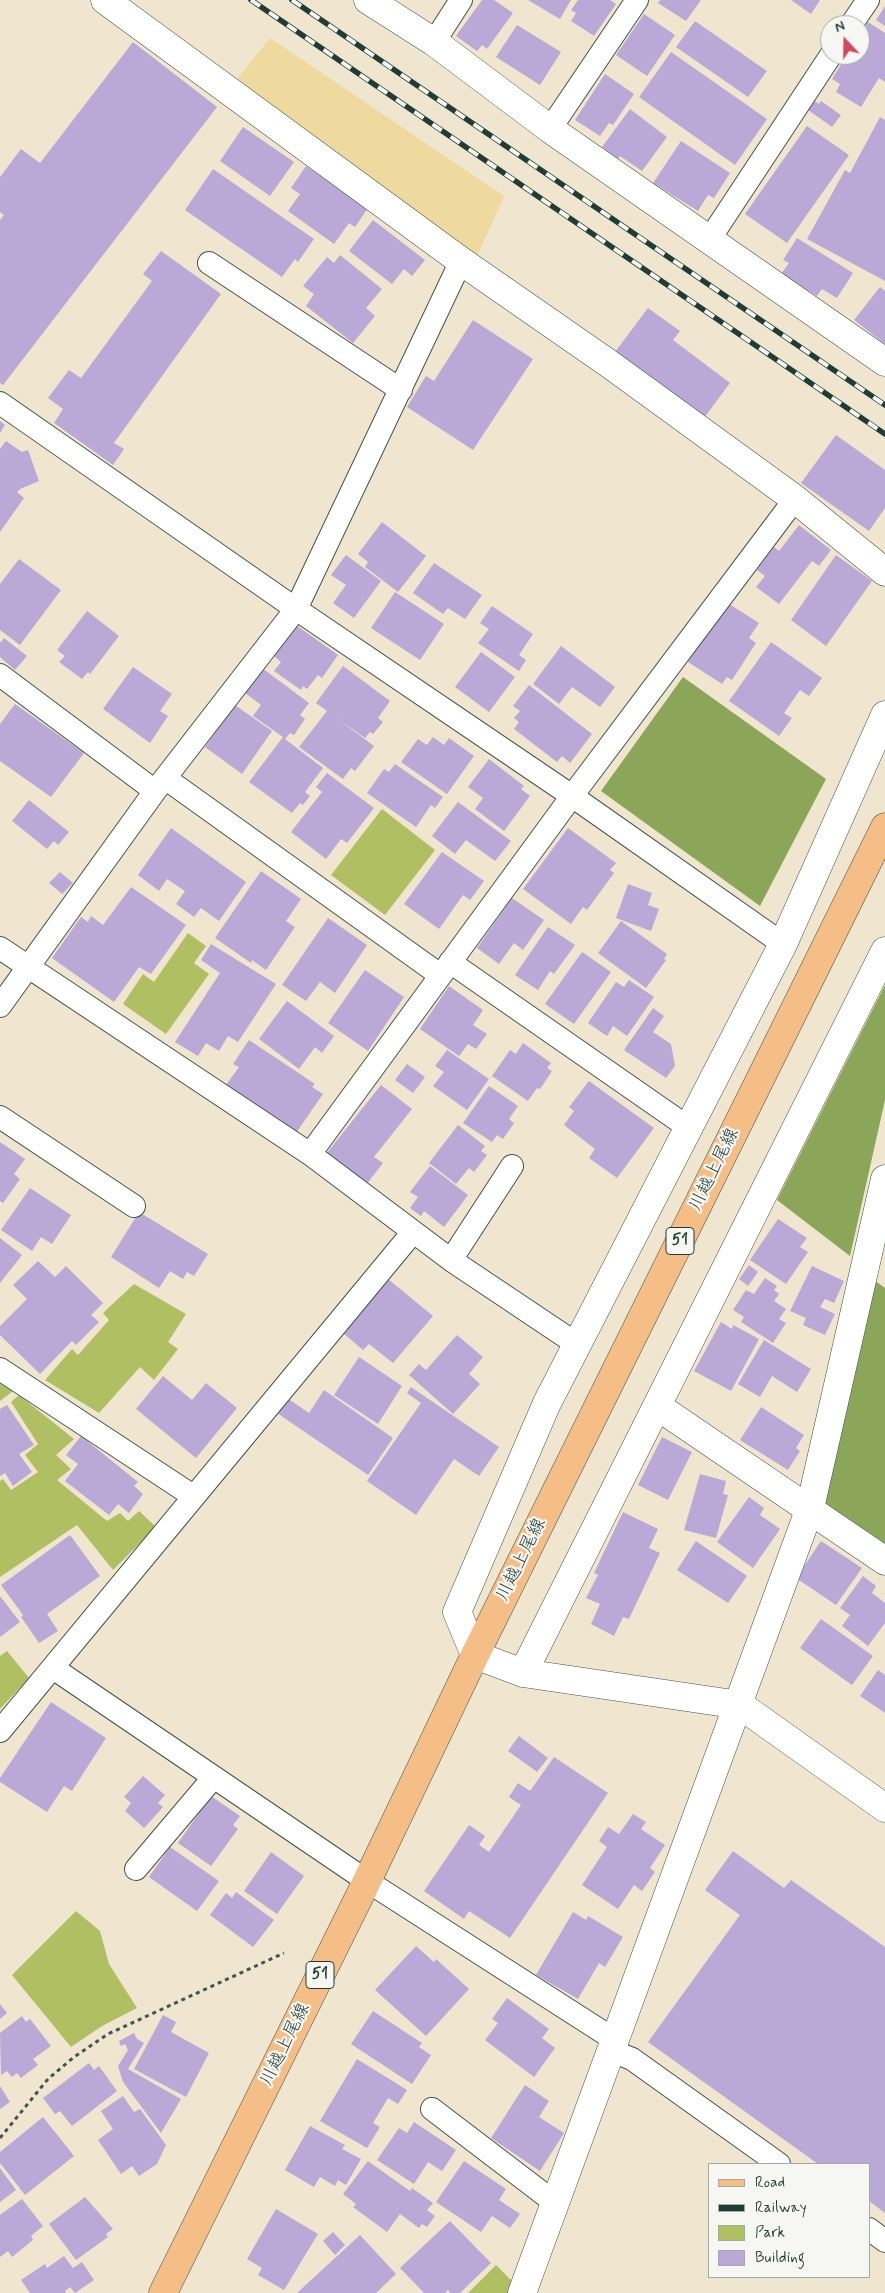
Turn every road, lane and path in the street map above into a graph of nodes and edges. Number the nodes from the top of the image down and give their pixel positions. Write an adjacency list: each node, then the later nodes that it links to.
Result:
1 (105, 0): 11 (street)
2 (368, 0): 7 (street)
3 (462, 0): 7 (lane)
4 (636, 0): 9 (lane)
5 (868, 0): 6 (lane)
6 (858, 15)
7 (434, 42): 9 (street)
8 (824, 65): 10 (lane)
9 (550, 129): 10 (street)
10 (709, 240): 13 (street)
11 (461, 261): 14 (lane); 16 (street)
12 (209, 262): 14 (lane)
13 (885, 362)
14 (401, 390): 18 (lane)
15 (0, 403): 18 (lane)
16 (795, 499): 17 (street); 22 (lane)
17 (885, 572)
18 (296, 609): 21 (lane); 22 (lane)
19 (0, 675): 21 (lane)
20 (885, 715): 24 (street)
21 (160, 785): 27 (lane); 28 (lane)
22 (572, 796): 24 (lane); 28 (lane)
23 (885, 828): 44 (main road, 川越上尾線 / 51)
24 (783, 944): 31 (street)
25 (0, 948): 27 (lane)
26 (885, 951): 40 (street)
27 (28, 968): 29 (lane); 32 (lane)
28 (445, 969): 31 (lane); 32 (lane)
29 (0, 1006)
30 (0, 1117): 35 (lane)
31 (689, 1128): 38 (street)
32 (310, 1154): 36 (lane)
33 (512, 1166): 37 (lane)
34 (885, 1180): 42 (street)
35 (134, 1206)
36 (413, 1232): 37 (lane); 41 (lane)
37 (451, 1260): 38 (lane)
38 (578, 1345): 44 (street)
39 (0, 1369): 41 (lane)
40 (656, 1406): 42 (street); 46 (street)
41 (193, 1496): 45 (lane)
42 (810, 1508): 43 (street); 47 (street)
43 (885, 1561)
44 (475, 1655): 46 (street); 52 (main road, 川越上尾線 / 51)
45 (53, 1668): 48 (lane); 49 (lane)
46 (523, 1673): 47 (street)
47 (740, 1705): 50 (street); 54 (street)
48 (0, 1731)
49 (213, 1778): 51 (lane); 52 (lane)
50 (885, 1808)
51 (136, 1869)
52 (367, 1881): 54 (lane); 61 (main road, 川越上尾線 / 51)
53 (284, 1953): 56 (path)
54 (613, 2046): 57 (lane); 58 (street)
55 (432, 2110): 58 (lane)
56 (0, 2138)
57 (778, 2163)
58 (554, 2202): 62 (street)
59 (870, 2230): 60 (lane)
60 (885, 2240)
61 (163, 2293)
62 (522, 2293)

